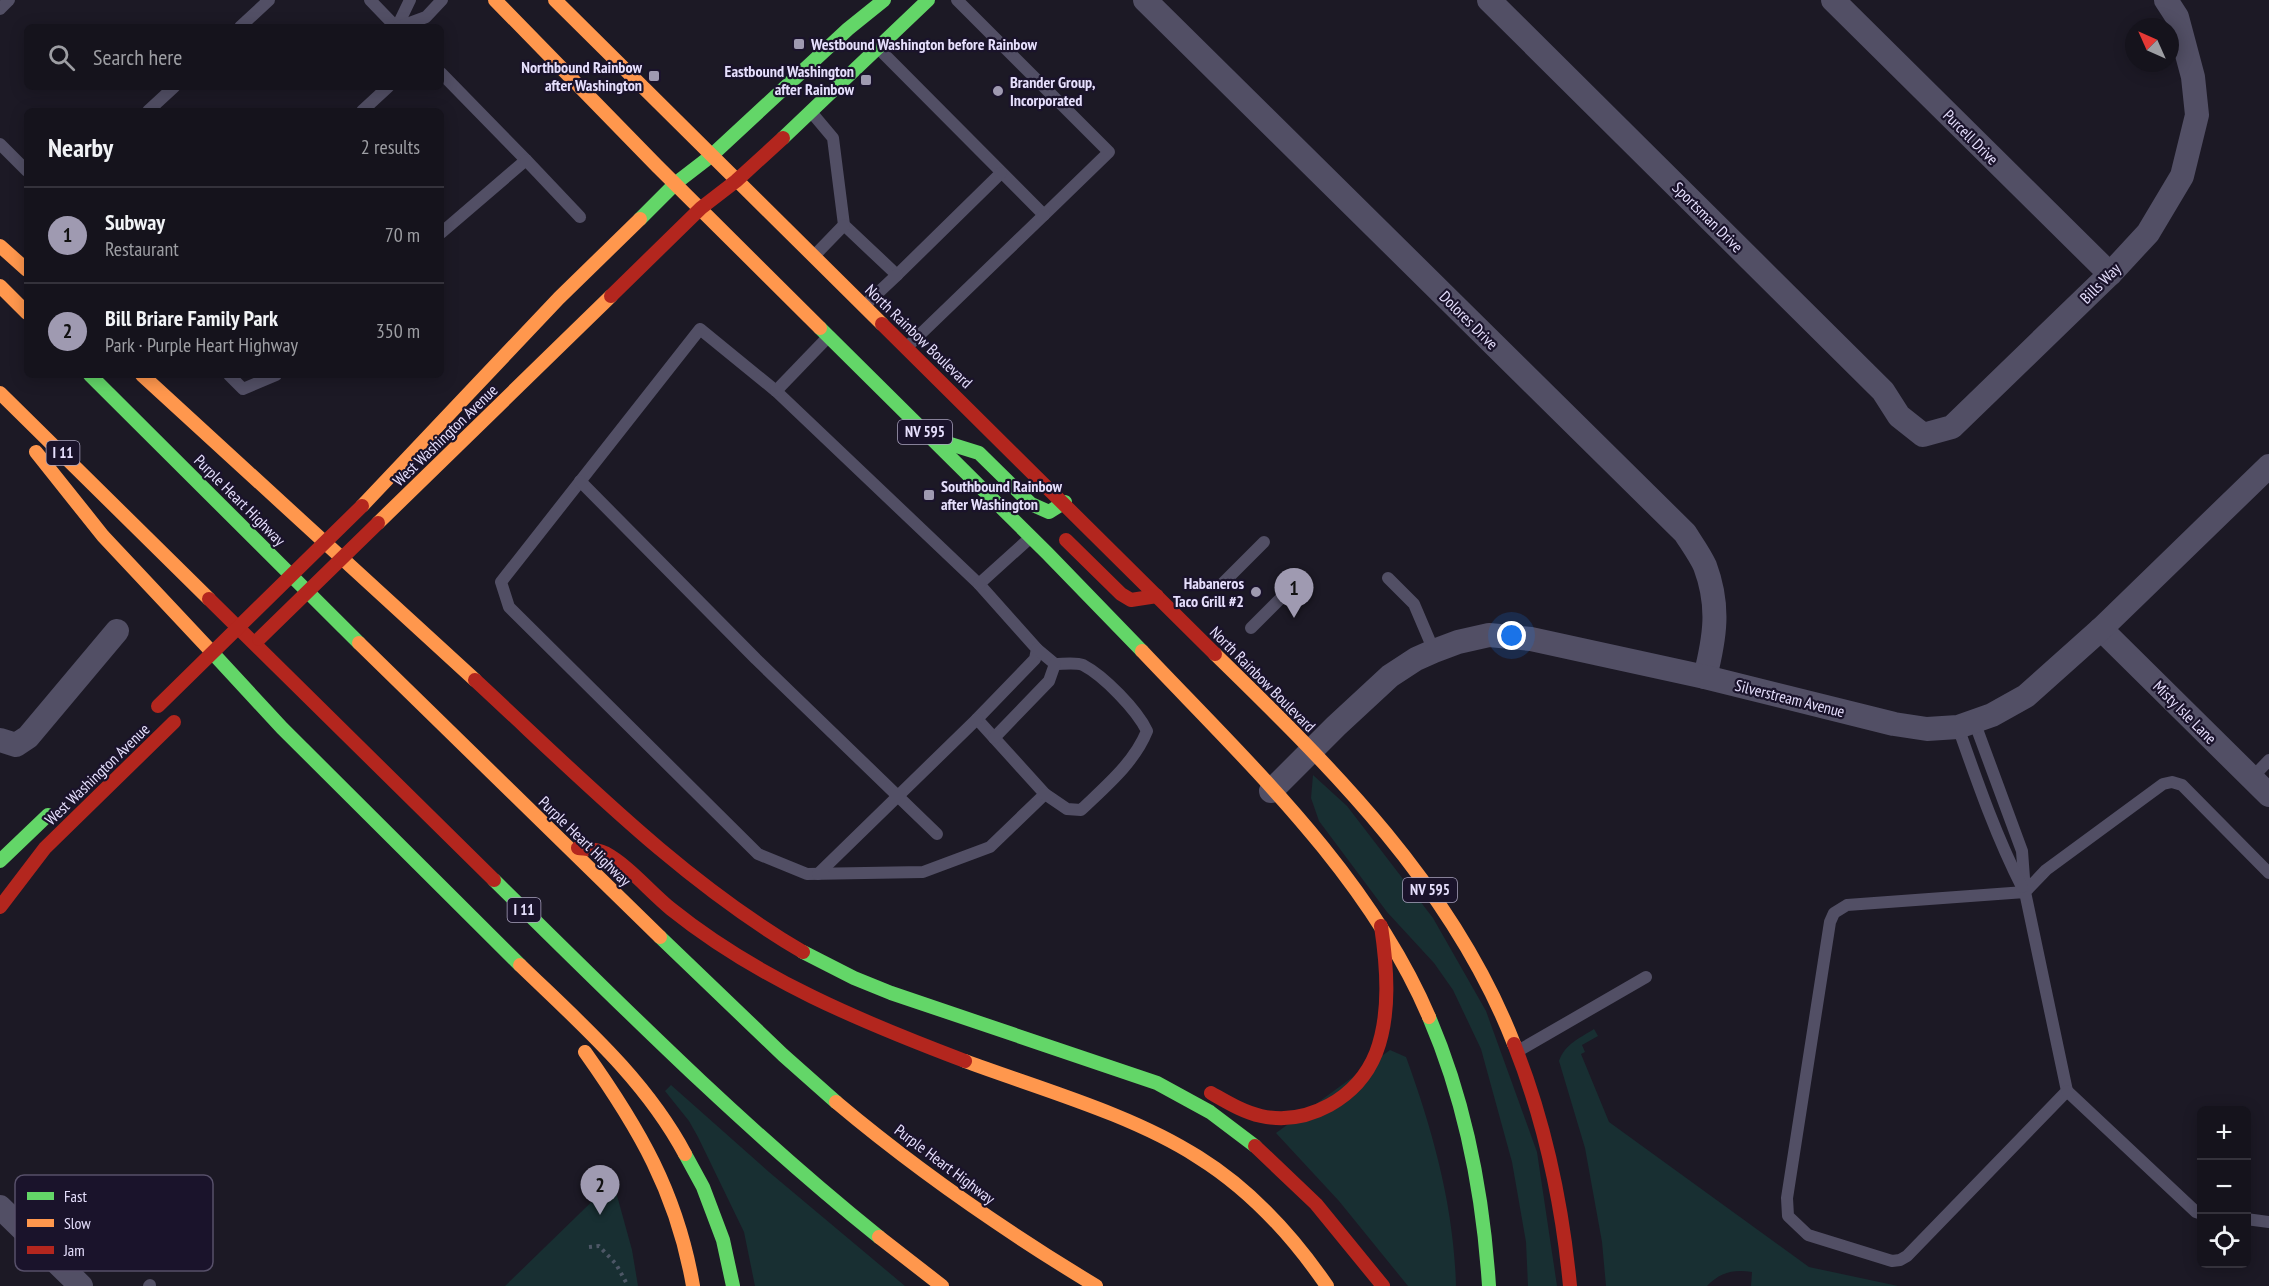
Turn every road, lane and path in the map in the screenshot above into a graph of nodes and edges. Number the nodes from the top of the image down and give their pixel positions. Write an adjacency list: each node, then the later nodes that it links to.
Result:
1 (9, 0): 15 (lane)
2 (269, 0): 16 (lane)
3 (370, 0): 17 (lane)
4 (410, 0): 18 (lane)
5 (495, 0): 33 (main road)
6 (555, 0): 28 (main road, North Rainbow Boulevard)
7 (884, 0): 28 (main road, West Washington Avenue)
8 (928, 0): 20 (main road, West Washington Avenue)
9 (957, 0): 35 (lane)
10 (1145, 0): 74 (street, Dolores Drive)
11 (1489, 0): 56 (street, Sportsman Drive)
12 (1833, 0): 42 (street, Purcell Drive)
13 (2166, 0): 42 (street, Bills Way)
14 (438, 1): 19 (lane)
15 (0, 9)
16 (243, 24)
17 (394, 24)
18 (398, 24)
19 (406, 24)
20 (879, 49): 26 (main road, West Washington Avenue); 31 (lane)
21 (444, 76): 29 (lane)
22 (171, 90): 24 (lane)
23 (385, 90): 25 (lane)
24 (151, 108)
25 (365, 108)
26 (811, 112): 32 (main road, West Washington Avenue); 37 (lane)
27 (0, 144): 30 (lane)
28 (711, 156): 32 (main road, North Rainbow Boulevard / NV 595); 33 (main road, West Washington Avenue)
29 (526, 160): 36 (lane); 38 (lane)
30 (24, 168)
31 (1001, 172): 35 (lane); 43 (lane)
32 (736, 181): 34 (main road, West Washington Avenue); 40 (main road, North Rainbow Boulevard / NV 595)
33 (676, 183): 34 (main road, NV 595); 76 (main road, West Washington Avenue, bridge)
34 (701, 208): 47 (main road, NV 595); 75 (main road, West Washington Avenue, bridge)
35 (1044, 215): 48 (lane)
36 (580, 217)
37 (844, 225): 40 (lane); 43 (lane)
38 (444, 230)
39 (0, 246): 41 (main road)
40 (814, 256): 45 (main road, North Rainbow Boulevard / NV 595)
41 (24, 267)
42 (2110, 274): 56 (street, Bills Way)
43 (897, 275): 45 (lane)
44 (0, 286): 46 (main road)
45 (864, 306): 48 (main road, North Rainbow Boulevard / NV 595)
46 (24, 310)
47 (829, 336): 53 (lane); 57 (main road, NV 595)
48 (906, 348): 60 (main road, North Rainbow Boulevard / NV 595)
49 (93, 378): 91 (main road, Purple Heart Highway)
50 (145, 378): 102 (main road)
51 (232, 378): 52 (lane)
52 (268, 378)
53 (776, 391): 59 (lane); 66 (lane)
54 (0, 393): 118 (main road, I 11)
55 (0, 407): 97 (main road)
56 (1923, 435)
57 (933, 440): 60 (main road); 61 (main road, NV 595)
58 (2269, 466): 69 (street, Silverstream Avenue)
59 (580, 481): 88 (lane); 94 (lane)
60 (1065, 502): 67 (main road, North Rainbow Boulevard / NV 595)
61 (1032, 537): 66 (lane); 67 (main road); 85 (main road, NV 595)
62 (1264, 542): 65 (lane)
63 (1301, 578): 68 (lane)
64 (1388, 578): 72 (lane)
65 (1223, 583)
66 (979, 584): 71 (lane)
67 (1157, 596): 82 (main road, North Rainbow Boulevard / NV 595)
68 (1251, 628)
69 (2101, 629): 79 (street, Silverstream Avenue); 84 (street, Misty Isle Lane)
70 (117, 631): 81 (street)
71 (1037, 649): 73 (lane); 78 (lane)
72 (1434, 651): 74 (street, Silverstream Avenue); 82 (street, Silverstream Avenue)
73 (1055, 664): 80 (lane); 86 (lane)
74 (1705, 677): 79 (street, Silverstream Avenue)
75 (217, 680)
76 (154, 710)
77 (178, 717): 96 (main road, West Washington Avenue)
78 (977, 719): 80 (lane); 88 (lane)
79 (1966, 724): 95 (lane); 95 (lane)
80 (994, 738): 86 (lane)
81 (8, 742)
82 (1311, 750): 85 (street, Silverstream Avenue); 103 (main road, North Rainbow Boulevard / NV 595)
83 (2269, 760): 84 (lane)
84 (2252, 778): 87 (street, Misty Isle Lane)
85 (1271, 791): 98 (main road, NV 595)
86 (1045, 794): 94 (lane)
87 (2269, 795)
88 (897, 796): 90 (lane); 94 (lane)
89 (61, 802): 92 (main road, West Washington Avenue)
90 (937, 834)
91 (567, 847): 119 (main road, Purple Heart Highway); 120 (main road)
92 (0, 861)
93 (2269, 873): 95 (lane)
94 (818, 874)
95 (2025, 892): 106 (lane); 106 (lane)
96 (0, 907)
97 (480, 926): 100 (main road); 117 (main road)
98 (1381, 926): 105 (main road); 122 (main road, NV 595)
99 (1646, 977): 103 (lane)
100 (560, 1022)
101 (575, 1040): 116 (main road)
102 (1055, 1047): 104 (main road); 121 (main road)
103 (1517, 1052): 123 (main road, North Rainbow Boulevard / NV 595)
104 (1145, 1064)
105 (1201, 1088)
106 (2067, 1091): 108 (lane)
107 (0, 1207): 110 (street)
108 (2197, 1212)
109 (2251, 1220): 111 (lane)
110 (15, 1222)
111 (2269, 1222)
112 (589, 1247): 115 (path)
113 (66, 1271): 114 (street)
114 (81, 1286)
115 (628, 1286)
116 (693, 1286)
117 (733, 1286)
118 (942, 1286)
119 (1096, 1286)
120 (1327, 1286)
121 (1383, 1286)
122 (1489, 1286)
123 (1570, 1286)

